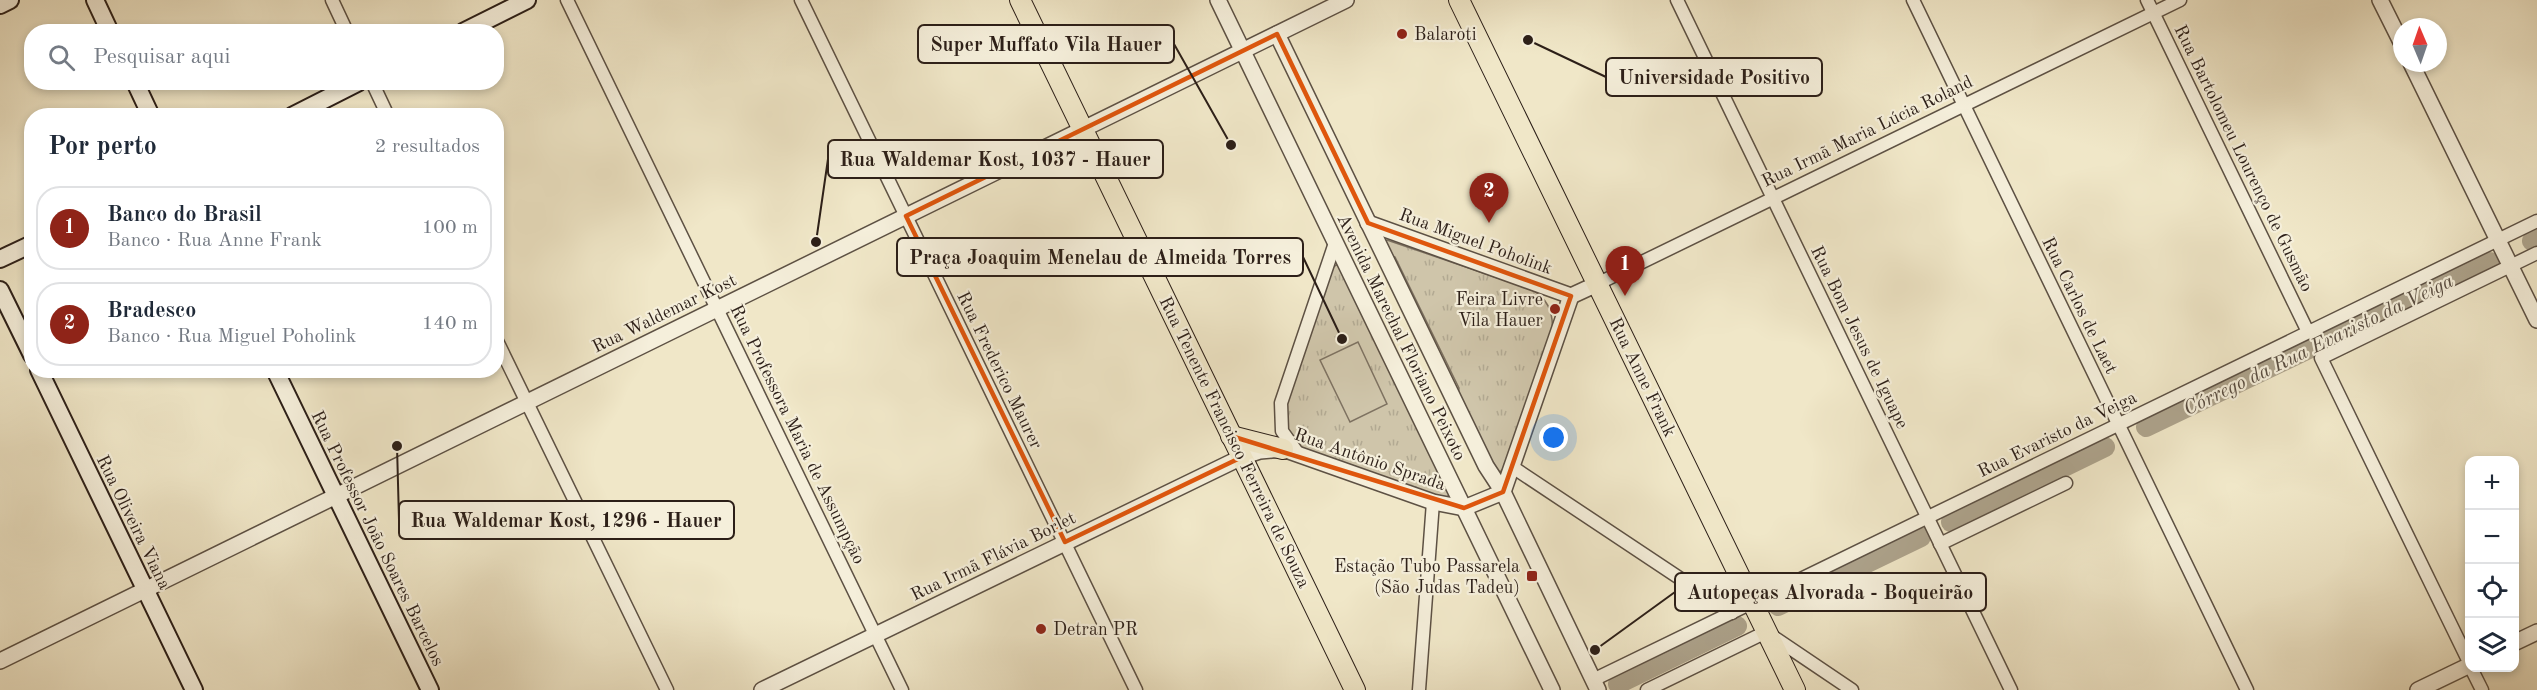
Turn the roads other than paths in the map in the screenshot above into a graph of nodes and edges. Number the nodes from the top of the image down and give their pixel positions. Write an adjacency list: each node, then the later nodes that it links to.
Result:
1 (10, 0): 16 (main road)
2 (95, 0): 18 (main road)
3 (332, 0): 19 (street)
4 (527, 0): 20 (main road)
5 (567, 0): 46 (street, Rua Professora Maria de Assumpção)
6 (801, 0): 34 (street, Rua Frederico Maurer)
7 (1020, 0): 32 (main road, Rua Tenente Francisco Ferreira de Souza)
8 (1218, 0): 23 (street, Avenida Marechal Floriano Peixoto)
9 (1346, 0): 22 (street, Rua Waldemar Kost)
10 (1459, 0): 43 (main road, Rua Anne Frank)
11 (1677, 0): 33 (street, Rua Bom Jesus de Iguape)
12 (1913, 0): 28 (street, Rua Carlos de Laet)
13 (2147, 0): 17 (street, Rua Bartolomeu Lourenço de Gusmão)
14 (2180, 0): 17 (street, Rua Irmã Maria Lúcia Roland)
15 (2380, 0): 21 (street)
16 (0, 5)
17 (2153, 13): 28 (street, Rua Irmã Maria Lúcia Roland); 48 (street, Rua Bartolomeu Lourenço de Gusmão)
18 (106, 24)
19 (343, 24)
20 (479, 24)
21 (2393, 26)
22 (1277, 34): 23 (street, Rua Waldemar Kost); 36 (street, Avenida Marechal Floriano Peixoto)
23 (1242, 51): 32 (street, Rua Waldemar Kost); 38 (street, Avenida Marechal Floriano Peixoto)
24 (2415, 72): 37 (street)
25 (139, 90): 29 (main road)
26 (343, 90): 30 (main road)
27 (376, 90): 31 (street)
28 (1964, 105): 33 (street, Rua Irmã Maria Lúcia Roland); 54 (street, Rua Carlos de Laet)
29 (147, 108)
30 (308, 108)
31 (384, 108)
32 (1083, 129): 34 (street, Rua Waldemar Kost); 55 (main road, Rua Tenente Francisco Ferreira de Souza)
33 (1773, 198): 43 (street, Rua Irmã Maria Lúcia Roland); 64 (street, Rua Bom Jesus de Iguape)
34 (906, 216): 46 (street, Rua Waldemar Kost); 65 (street, Rua Frederico Maurer)
35 (2537, 220): 37 (street, Rua Evaristo da Veiga)
36 (1368, 223): 45 (street, Rua Miguel Poholink); 60 (street, Avenida Marechal Floriano Peixoto)
37 (2498, 240): 42 (street); 48 (street, Rua Evaristo da Veiga)
38 (1335, 243): 56 (street); 63 (street, Avenida Marechal Floriano Peixoto)
39 (24, 248): 41 (main road)
40 (2537, 253): 42 (street)
41 (0, 259)
42 (2511, 266): 47 (street); 74 (street)
43 (1597, 284): 45 (street, Rua Irmã Maria Lúcia Roland); 68 (main road, Rua Anne Frank)
44 (0, 290): 49 (main road)
45 (1571, 296): 58 (street)
46 (717, 309): 53 (street, Rua Waldemar Kost); 72 (street, Rua Professora Maria de Assumpção)
47 (2537, 320)
48 (2308, 332): 54 (street, Rua Evaristo da Veiga)
49 (24, 339)
50 (504, 355): 53 (street)
51 (43, 378): 67 (main road, Rua Oliveira Viana)
52 (279, 378): 61 (main road, Rua Professor João Soares Barcelos)
53 (527, 402): 61 (street, Rua Waldemar Kost); 81 (street)
54 (2118, 424): 64 (street, Rua Evaristo da Veiga); 92 (street, Rua Carlos de Laet)
55 (1232, 436): 56 (main road); 57 (main road, Rua Tenente Francisco Ferreira de Souza)
56 (1291, 452): 57 (street, Rua Antônio Sprada); 62 (street, Rua Antônio Sprada)
57 (1242, 457): 65 (street, Rua Irmã Flávia Borlet); 85 (main road, Rua Tenente Francisco Ferreira de Souza)
58 (1511, 466): 60 (street); 69 (street)
59 (2066, 483): 66 (street)
60 (1503, 492): 63 (street, Rua Antônio Sprada); 78 (street, Avenida Marechal Floriano Peixoto)
61 (336, 496): 67 (street, Rua Waldemar Kost); 80 (main road, Rua Professor João Soares Barcelos)
62 (1433, 502): 63 (street, Rua Antônio Sprada); 86 (street)
63 (1464, 508): 87 (street, Avenida Marechal Floriano Peixoto)
64 (1927, 518): 66 (street, Rua Bom Jesus de Iguape); 68 (street, Rua Evaristo da Veiga)
65 (1065, 543): 72 (street, Rua Irmã Flávia Borlet); 84 (street, Rua Frederico Maurer)
66 (1940, 544): 91 (street, Rua Bom Jesus de Iguape)
67 (145, 589): 75 (street, Rua Waldemar Kost); 79 (main road, Rua Oliveira Viana)
68 (1752, 603): 69 (street, Rua Evaristo da Veiga); 70 (main road, Rua Anne Frank)
69 (1732, 612): 78 (street, Rua Evaristo da Veiga)
70 (1766, 632): 88 (street); 89 (main road, Rua Anne Frank); 90 (street)
71 (2537, 632): 73 (street)
72 (875, 635): 82 (street, Rua Irmã Flávia Borlet); 83 (street, Rua Professora Maria de Assumpção)
73 (2519, 641)
74 (2465, 655)
75 (0, 661)
76 (2465, 667): 93 (street)
77 (2473, 672): 94 (street)
78 (1596, 685)
79 (194, 690)
80 (430, 690)
81 (667, 690)
82 (762, 690)
83 (902, 690)
84 (1136, 690)
85 (1355, 690)
86 (1419, 690)
87 (1552, 690)
88 (1647, 690)
89 (1795, 690)
90 (1852, 690)
91 (2011, 690)
92 (2247, 690)
93 (2418, 690)
94 (2482, 690)

